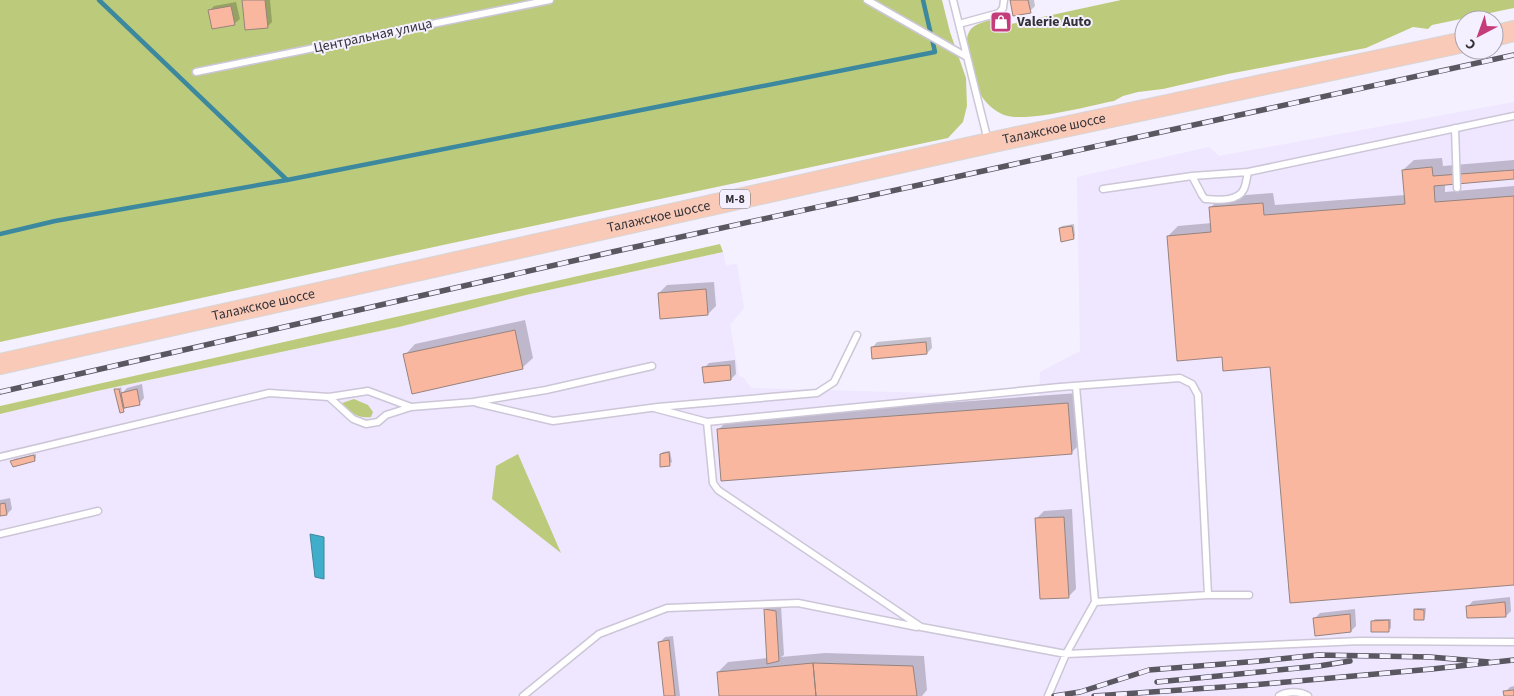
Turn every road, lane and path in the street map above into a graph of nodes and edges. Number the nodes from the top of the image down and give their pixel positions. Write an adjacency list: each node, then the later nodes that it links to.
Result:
1 (550, 0): 8 (lane, Центральная улица)
2 (867, 0): 7 (lane)
3 (952, 0): 5 (lane)
4 (1004, 0): 5 (lane)
5 (959, 24): 7 (lane)
6 (1454, 44): 11 (main road, Талажское шоссе / М-8)
7 (967, 57): 11 (lane)
8 (196, 72)
9 (1514, 116): 10 (lane)
10 (1455, 128): 12 (lane); 14 (lane)
11 (988, 143): 17 (main road, Талажское шоссе / М-8)
12 (1248, 172): 13 (lane); 13 (lane)
13 (1192, 176): 15 (lane)
14 (1457, 188)
15 (1103, 189)
16 (857, 335): 23 (lane)
17 (0, 364)
18 (652, 366): 21 (lane)
19 (1076, 386): 24 (lane); 28 (lane); 30 (lane)
20 (329, 397): 22 (lane); 22 (lane); 25 (lane)
21 (473, 402): 22 (lane); 23 (lane)
22 (410, 407)
23 (654, 408): 24 (lane)
24 (707, 422): 31 (lane)
25 (0, 456)
26 (98, 511): 27 (lane)
27 (0, 534)
28 (1208, 595): 29 (lane); 30 (lane)
29 (1248, 595)
30 (1095, 602): 33 (lane)
31 (921, 627): 33 (lane); 34 (lane)
32 (1514, 642): 33 (lane)
33 (1066, 654): 35 (lane)
34 (523, 696)
35 (1048, 696)
36 (1279, 696): 37 (lane)
37 (1308, 696)

